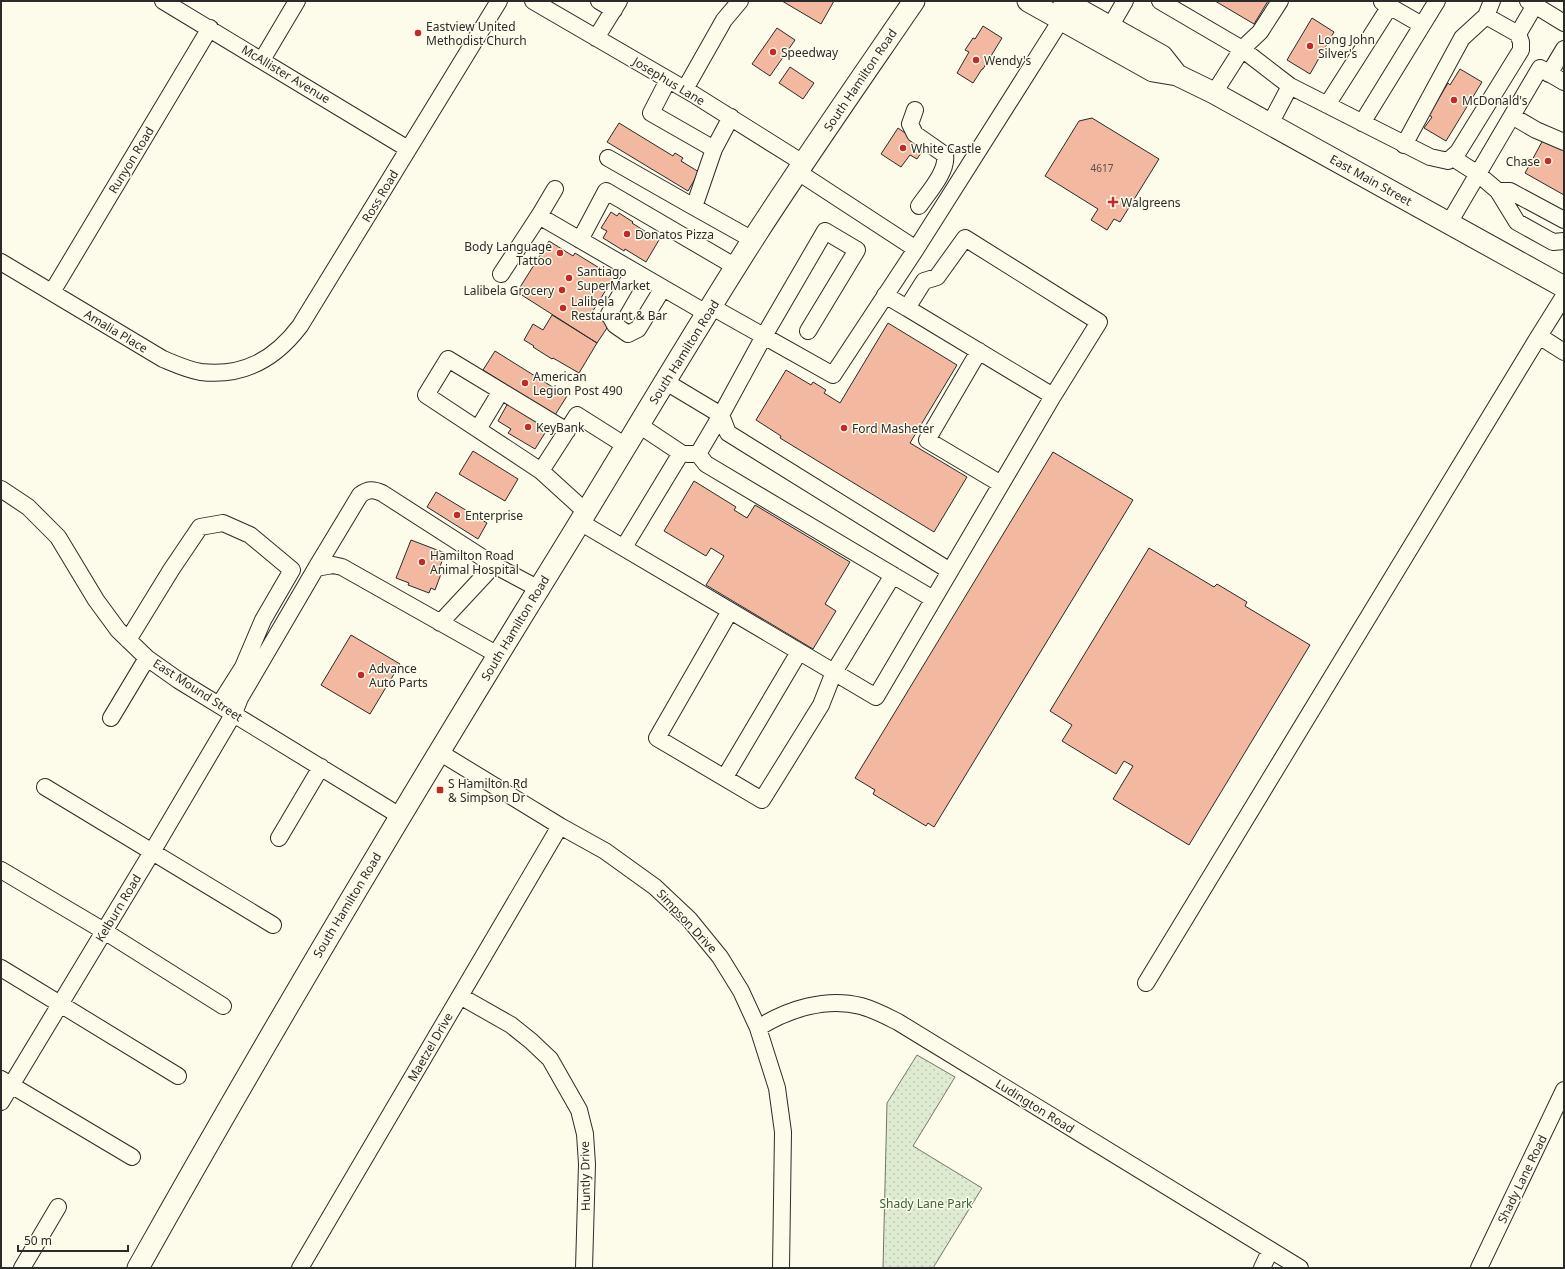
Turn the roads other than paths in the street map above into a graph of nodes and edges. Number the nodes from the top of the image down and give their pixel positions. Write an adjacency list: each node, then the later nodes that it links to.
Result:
1 (163, 1): 22 (street, McAllister Avenue)
2 (297, 1): 28 (street)
3 (499, 1): 44 (street, Ross Road)
4 (533, 1): 24 (street, Josephus Lane)
5 (599, 1): 16 (street)
6 (740, 1): 34 (street)
7 (914, 1): 48 (main road, South Hamilton Road)
8 (1028, 1): 17 (main road, East Main Street)
9 (1125, 1): 21 (street)
10 (1160, 1): 25 (street)
11 (1280, 1): 25 (street)
12 (1437, 1): 20 (street)
13 (1492, 1): 18 (street)
14 (1531, 3): 19 (street); 23 (street)
15 (1386, 4): 20 (street); 36 (street)
16 (616, 5): 24 (street)
17 (1063, 11): 21 (main road, East Main Street); 30 (main road, East Main Street); 61 (street)
18 (1486, 16): 23 (street); 43 (street)
19 (1564, 23)
20 (1422, 25): 40 (street)
21 (1110, 27): 30 (main road, East Main Street)
22 (210, 28): 28 (street, McAllister Avenue); 68 (street, Runyon Road)
23 (1518, 34): 27 (street)
24 (596, 38): 31 (street, Josephus Lane)
25 (1242, 49): 33 (street); 35 (street)
26 (1564, 49): 29 (street)
27 (1517, 56): 29 (street); 47 (street)
28 (262, 60): 44 (street, McAllister Avenue)
29 (1545, 71): 32 (street); 38 (street)
30 (1177, 75): 35 (main road, East Main Street)
31 (668, 80): 34 (street, Josephus Lane); 45 (street)
32 (1564, 82)
33 (1290, 86): 36 (street); 41 (street)
34 (684, 89): 39 (street, Josephus Lane)
35 (1214, 93): 41 (main road, East Main Street)
36 (1327, 105): 40 (street)
37 (915, 110): 54 (street)
38 (1512, 116): 42 (street); 49 (street)
39 (731, 118): 45 (street); 48 (street, Josephus Lane)
40 (1362, 123): 43 (street)
41 (1270, 124): 57 (main road, East Main Street)
42 (1564, 142)
43 (1404, 145): 47 (street)
44 (408, 149): 78 (street, Ross Road)
45 (714, 149): 53 (street)
46 (608, 158): 53 (street)
47 (1453, 158): 49 (street)
48 (800, 167): 59 (main road, South Hamilton Road); 61 (street, Josephus Lane)
49 (1478, 174): 51 (street); 57 (street)
50 (555, 189): 55 (street)
51 (1498, 191): 56 (street); 60 (street)
52 (617, 198): 58 (street); 63 (street); 64 (street)
53 (694, 206): 59 (street)
54 (919, 206)
55 (539, 216): 58 (street); 65 (street)
56 (1564, 220)
57 (1449, 223): 66 (main road, East Main Street)
58 (580, 240): 64 (street)
59 (753, 240): 63 (main road, South Hamilton Road)
60 (1564, 241)
61 (916, 250): 69 (street)
62 (1, 262): 68 (street, Amalia Place)
63 (736, 267): 72 (main road, South Hamilton Road)
64 (631, 269): 67 (street); 67 (street)
65 (501, 274)
66 (1564, 287)
67 (663, 288): 72 (street)
68 (52, 292): 78 (street, Amalia Place)
69 (886, 295): 71 (street); 74 (street)
70 (1564, 296): 75 (street)
71 (907, 308): 76 (street); 81 (street)
72 (710, 310): 74 (street); 79 (main road, South Hamilton Road)
73 (808, 331): 74 (street)
74 (764, 336): 82 (street)
75 (1539, 336): 77 (street); 122 (street)
76 (979, 351): 81 (street); 90 (street)
77 (1564, 352)
78 (241, 370)
79 (666, 382): 82 (street); 83 (main road, South Hamilton Road)
80 (501, 391): 84 (street); 84 (street); 85 (street)
81 (1053, 396): 90 (street)
82 (721, 415): 88 (street); 96 (street)
83 (639, 425): 86 (main road, South Hamilton Road); 87 (street)
84 (478, 429): 89 (street)
85 (567, 431): 86 (street); 89 (street)
86 (626, 446): 92 (main road, South Hamilton Road)
87 (681, 453): 88 (street); 93 (street)
88 (698, 454): 97 (street)
89 (541, 470): 92 (street)
90 (1001, 484): 96 (street)
91 (1, 489): 102 (street, East Mound Street)
92 (583, 517): 93 (street); 98 (main road, South Hamilton Road)
93 (624, 547): 100 (street)
94 (494, 565): 95 (street, Kelburn Road); 98 (street, Kelburn Road); 101 (street)
95 (316, 568): 101 (street); 108 (street, Kelburn Road)
96 (950, 571): 99 (street)
97 (892, 575): 99 (street); 106 (street)
98 (539, 589): 104 (main road, South Hamilton Road)
99 (933, 599): 106 (street)
100 (730, 611): 103 (street); 112 (street)
101 (440, 622): 104 (street)
102 (128, 640): 105 (street, East Mound Street); 107 (street)
103 (799, 652): 106 (street); 112 (street)
104 (498, 655): 110 (main road, South Hamilton Road)
105 (147, 658): 107 (street, East Mound Street); 109 (street)
106 (834, 672): 112 (street)
107 (219, 705): 108 (street, East Mound Street)
108 (234, 713): 111 (street, East Mound Street); 117 (street, Kelburn Road)
109 (111, 718)
110 (439, 752): 114 (main road, South Hamilton Road); 115 (street, Simpson Drive)
111 (321, 767): 114 (street, East Mound Street); 116 (street)
112 (725, 777)
113 (45, 787): 117 (street)
114 (400, 816): 136 (main road, South Hamilton Road)
115 (560, 826): 123 (street, Maetzel Drive); 126 (street, Simpson Drive)
116 (279, 838)
117 (152, 852): 119 (street); 120 (street, Kelburn Road)
118 (1, 870): 120 (street)
119 (273, 925)
120 (104, 931): 124 (street, Kelburn Road); 125 (street)
121 (1, 968): 124 (street)
122 (1146, 983)
123 (460, 996): 134 (street, Maetzel Drive); 137 (street, Huntly Drive)
124 (61, 1003): 127 (street); 128 (street, Kelburn Road)
125 (223, 1006)
126 (758, 1028): 133 (street, Ludington Road); 138 (street, Simpson Drive)
127 (178, 1076)
128 (6, 1082): 130 (street, Kelburn Road); 131 (street)
129 (1564, 1090): 141 (street, Shady Lane Road)
130 (1, 1102)
131 (132, 1157)
132 (58, 1207): 135 (street)
133 (1270, 1250): 139 (street); 140 (street, Ludington Road)
134 (307, 1266)
135 (22, 1268)
136 (138, 1268)
137 (584, 1268)
138 (781, 1268)
139 (1262, 1268)
140 (1300, 1268)
141 (1479, 1268)

